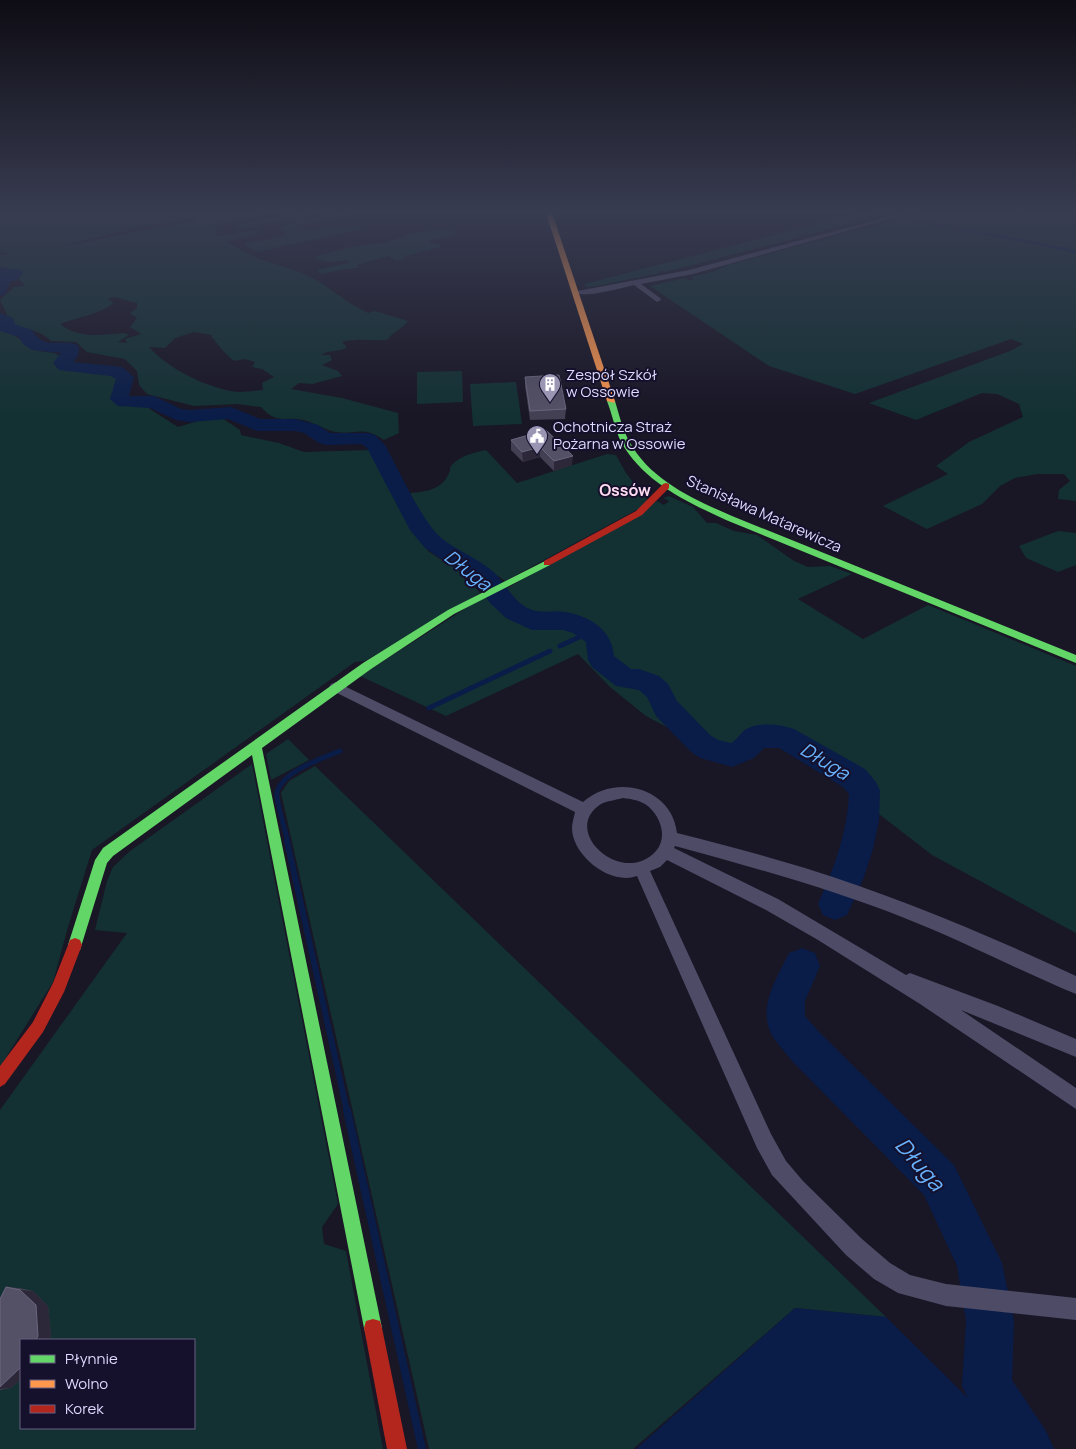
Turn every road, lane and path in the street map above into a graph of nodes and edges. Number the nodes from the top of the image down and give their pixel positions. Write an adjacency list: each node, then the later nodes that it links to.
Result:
1 (572, 281): 4 (street, Stanisława Matarewicza)
2 (648, 281): 3 (street)
3 (636, 283): 4 (street); 5 (street)
4 (576, 292): 6 (street, Stanisława Matarewicza)
5 (657, 300)
6 (666, 486): 7 (street, Stanisława Matarewicza); 8 (street)
7 (1076, 659)
8 (336, 687): 9 (street); 10 (street)
9 (256, 746): 16 (street); 19 (street)
10 (585, 810): 11 (street); 12 (street)
11 (667, 844): 12 (street); 13 (street); 14 (street)
12 (641, 868): 18 (street)
13 (890, 976): 15 (street); 17 (street)
14 (1076, 985)
15 (1076, 1048)
16 (0, 1079)
17 (1076, 1099)
18 (1076, 1309)
19 (397, 1449)

